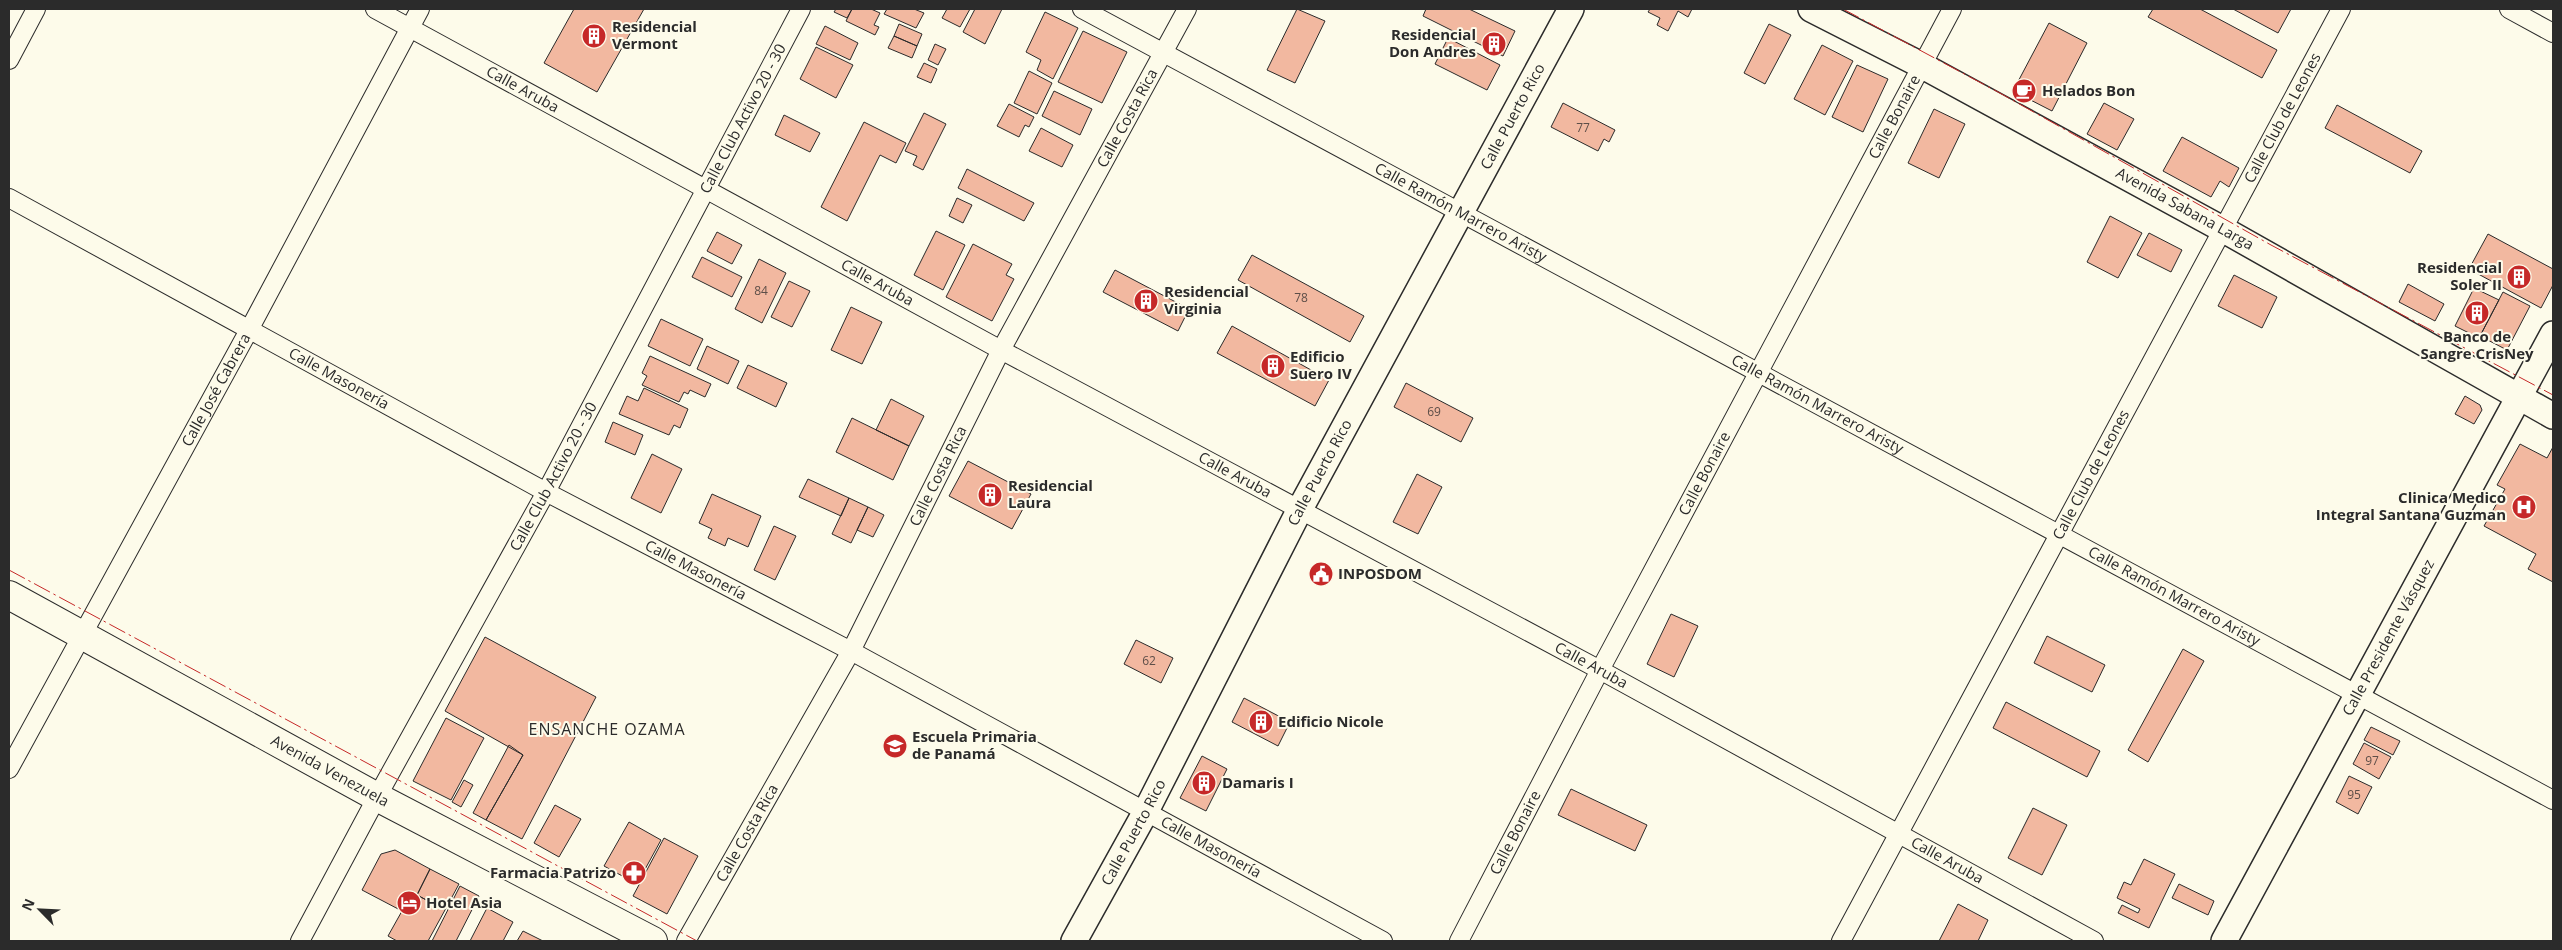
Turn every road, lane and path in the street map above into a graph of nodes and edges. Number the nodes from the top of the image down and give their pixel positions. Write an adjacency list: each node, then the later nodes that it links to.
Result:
1 (36, 9): 15 (street)
2 (375, 9): 12 (street, Calle Aruba)
3 (420, 9): 12 (street, Calle José Cabrera)
4 (801, 9): 17 (street, Calle Club Activo 20 - 30)
5 (1082, 9): 14 (street, Calle Ramón Marrero Aristy)
6 (1187, 9): 14 (street, Calle Costa Rica)
7 (1571, 9): 19 (street, Calle Puerto Rico)
8 (1811, 9): 16 (street, Avenida Sabana Larga)
9 (1952, 9): 16 (street, Calle Bonaire)
10 (2341, 9): 20 (street, Calle Club de Leones)
11 (2509, 9): 13 (street)
12 (410, 27): 17 (street, Calle Aruba); 21 (street, Calle José Cabrera)
13 (2553, 33)
14 (1163, 53): 19 (street, Calle Ramón Marrero Aristy); 23 (street, Calle Costa Rica)
15 (9, 60)
16 (1921, 65): 20 (street, Avenida Sabana Larga); 24 (street, Calle Bonaire)
17 (705, 188): 23 (street, Calle Aruba); 27 (street, Calle Club Activo 20 - 30)
18 (9, 198): 21 (street, Calle Masonería)
19 (1461, 214): 24 (street, Calle Ramón Marrero Aristy); 28 (street, Calle Puerto Rico)
20 (2224, 230): 25 (street, Avenida Sabana Larga); 29 (street, Calle Club de Leones)
21 (249, 330): 27 (street, Calle Masonería); 31 (street, Calle José Cabrera)
22 (2553, 334): 25 (street, Calle Presidente Vásquez)
23 (1001, 350): 28 (street, Calle Aruba); 32 (street, Calle Costa Rica)
24 (1759, 371): 29 (street, Calle Ramón Marrero Aristy); 33 (street, Calle Bonaire)
25 (2519, 398): 26 (street, Avenida Sabana Larga); 34 (street, Calle Presidente Vásquez)
26 (2553, 416)
27 (546, 492): 32 (street, Calle Masonería); 36 (street, Calle Club Activo 20 - 30)
28 (1300, 509): 33 (street, Calle Aruba); 38 (street, Calle Puerto Rico)
29 (2059, 532): 34 (street, Calle Ramón Marrero Aristy); 39 (street, Calle Club de Leones)
30 (9, 595): 31 (main road, Avenida Venezuela)
31 (82, 634): 35 (street, Calle José Cabrera); 36 (main road, Avenida Venezuela)
32 (850, 650): 38 (street, Calle Masonería); 42 (street, Calle Costa Rica)
33 (1600, 670): 39 (street, Calle Aruba); 45 (street, Calle Bonaire)
34 (2358, 696): 37 (street, Calle Ramón Marrero Aristy); 48 (street, Calle Presidente Vásquez)
35 (9, 769)
36 (377, 797): 40 (street, Calle Club Activo 20 - 30); 41 (main road, Avenida Venezuela)
37 (2553, 800)
38 (1145, 813): 43 (street, Calle Puerto Rico); 44 (street, Calle Masonería)
39 (1897, 834): 46 (street, Calle Club de Leones); 47 (street, Calle Aruba)
40 (300, 941)
41 (654, 941)
42 (686, 941)
43 (1074, 941)
44 (1383, 941)
45 (1459, 941)
46 (1841, 941)
47 (2094, 941)
48 (2224, 941)

